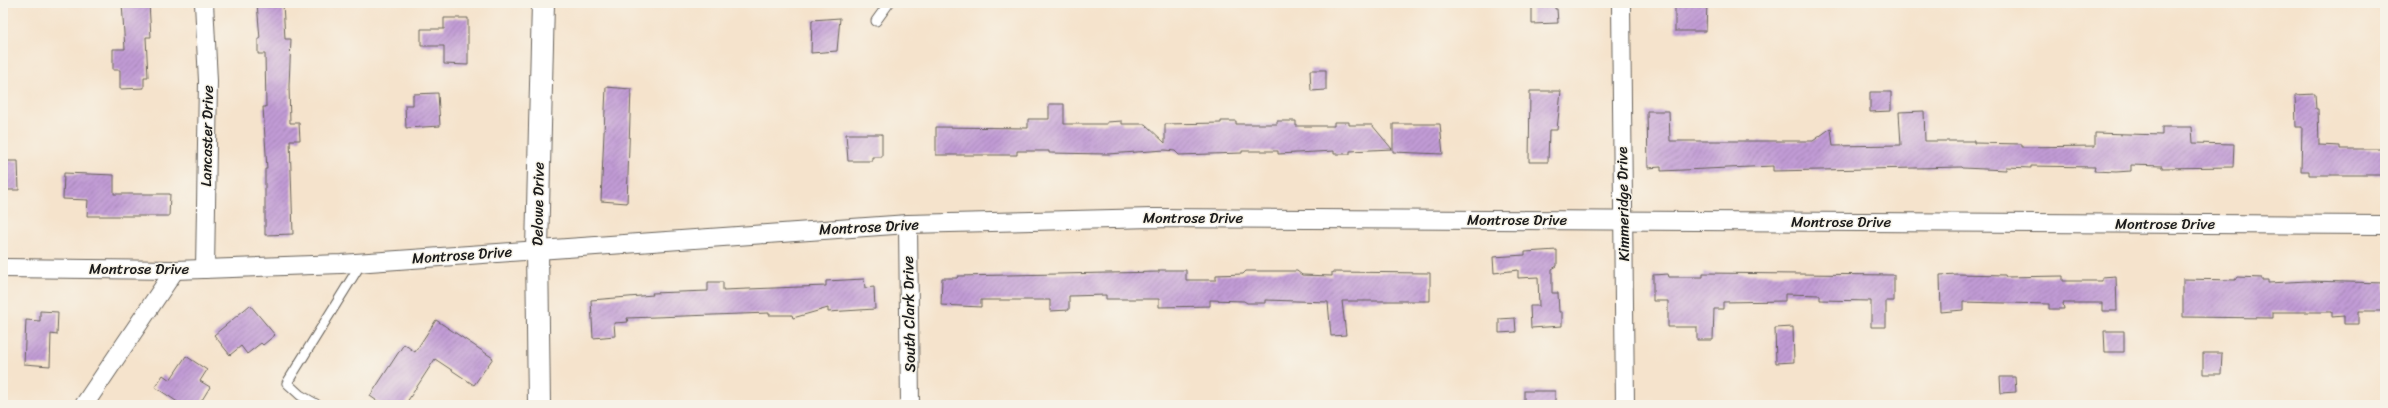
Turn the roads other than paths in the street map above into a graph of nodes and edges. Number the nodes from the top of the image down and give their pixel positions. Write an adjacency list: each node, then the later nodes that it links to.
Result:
1 (204, 3): 13 (street, Lancaster Drive)
2 (543, 3): 9 (street, Delowe Drive)
3 (889, 3): 5 (lane)
4 (1621, 3): 6 (street, Kimmeridge Drive)
5 (876, 21)
6 (1623, 221): 7 (street, Montrose Drive); 8 (street, Montrose Drive); 18 (street, Kimmeridge Drive)
7 (908, 224): 9 (street, Montrose Drive); 17 (street, South Clark Drive)
8 (2385, 225)
9 (537, 249): 10 (street, Montrose Drive); 16 (street, Delowe Drive)
10 (362, 262): 13 (street, Montrose Drive); 14 (lane)
11 (3, 268): 12 (street, Montrose Drive)
12 (175, 270): 13 (street, Montrose Drive); 15 (street)
13 (205, 270)
14 (316, 404)
15 (84, 405)
16 (539, 405)
17 (910, 405)
18 (1625, 405)

